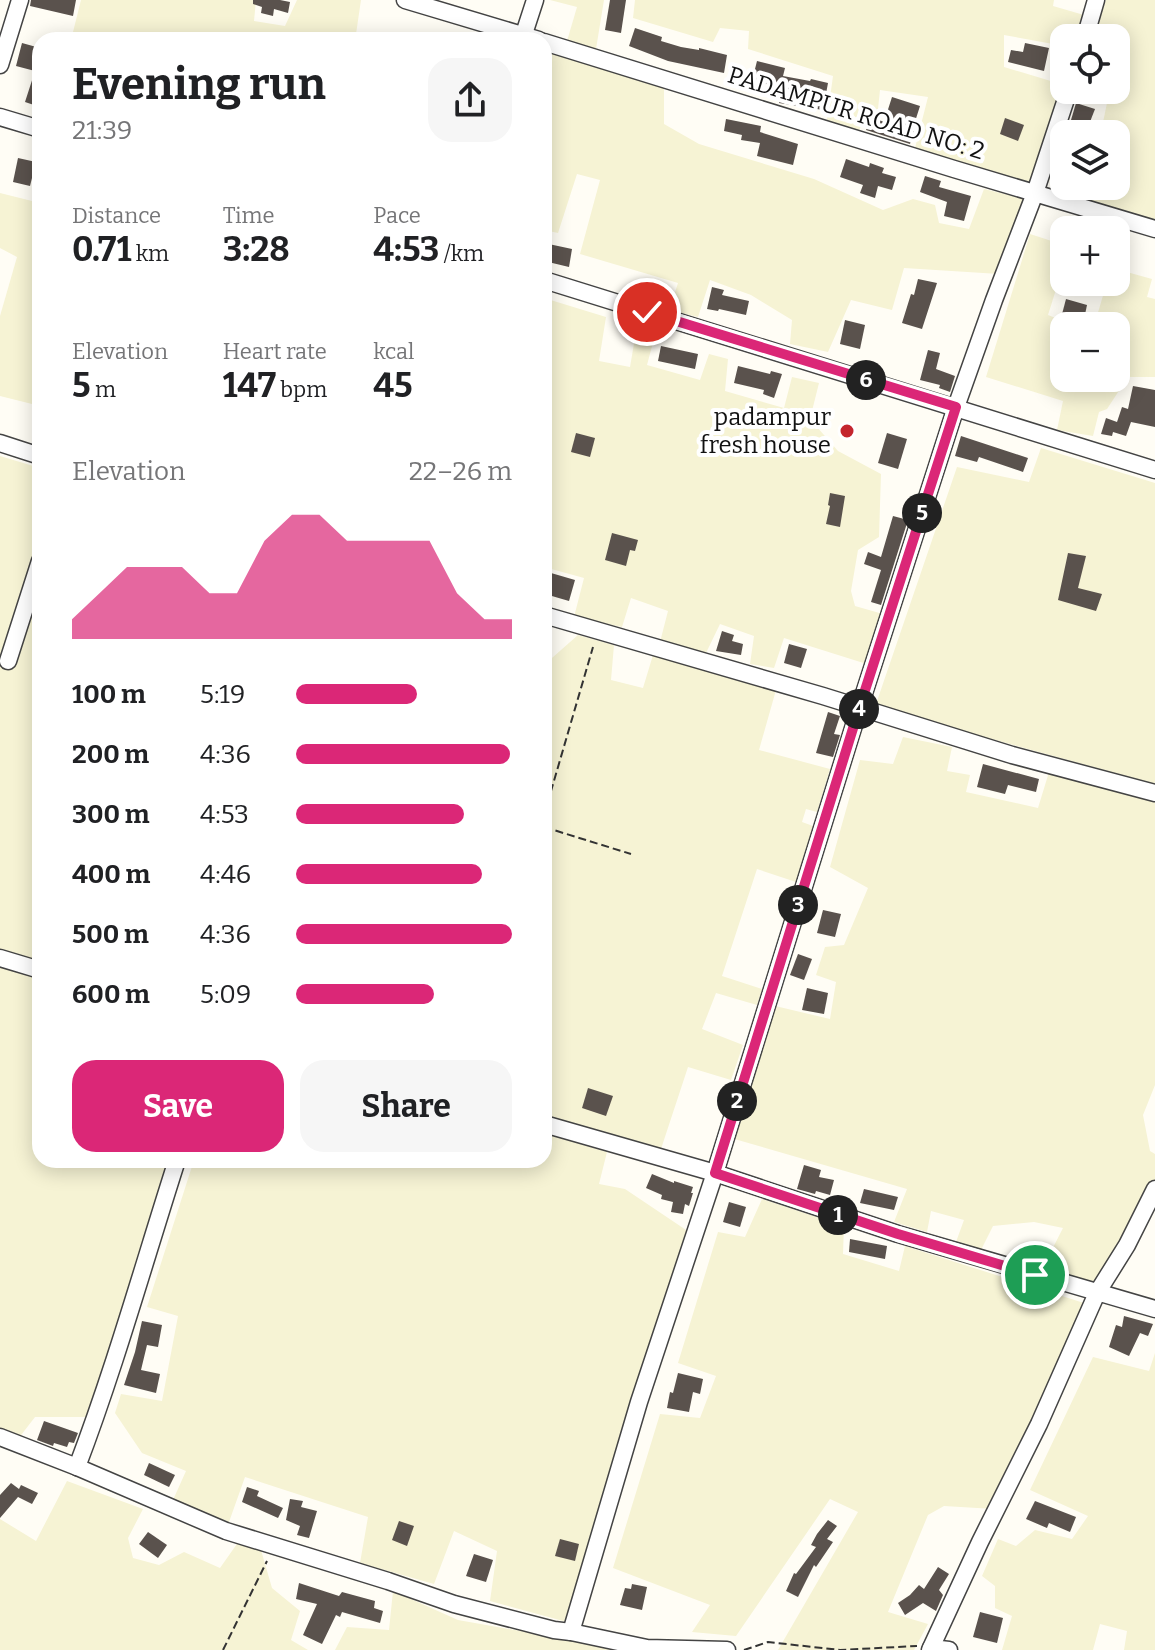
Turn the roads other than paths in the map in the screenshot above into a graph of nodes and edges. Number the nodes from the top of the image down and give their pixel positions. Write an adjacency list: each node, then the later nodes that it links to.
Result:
1 (20, 0): 9 (street)
2 (405, 0): 6 (street, PADAMPUR ROAD NO: 2)
3 (535, 0): 7 (street)
4 (1096, 0): 5 (street)
5 (1089, 24)
6 (509, 32)
7 (533, 32)
8 (552, 45): 13 (street, PADAMPUR ROAD NO: 2)
9 (0, 65)
10 (1064, 104): 13 (street)
11 (0, 117): 12 (street)
12 (32, 127)
13 (1035, 193): 14 (street, PADAMPUR ROAD NO: 2); 16 (street)
14 (1155, 229)
15 (552, 282): 16 (street)
16 (956, 407): 19 (street); 23 (street)
17 (0, 443): 18 (street)
18 (32, 453)
19 (1155, 470)
20 (32, 586): 22 (street)
21 (552, 617): 23 (street)
22 (8, 661)
23 (859, 709): 24 (street); 29 (street)
24 (1155, 793)
25 (0, 958): 26 (street)
26 (32, 968)
27 (552, 1126): 29 (street)
28 (174, 1168): 34 (street)
29 (715, 1173): 31 (street); 35 (street)
30 (1155, 1189): 31 (street)
31 (1097, 1293): 32 (street); 36 (street)
32 (1155, 1309)
33 (0, 1437): 34 (street)
34 (77, 1467): 35 (street)
35 (571, 1632): 37 (street)
36 (931, 1649): 38 (street)
37 (727, 1650)
38 (949, 1650)

